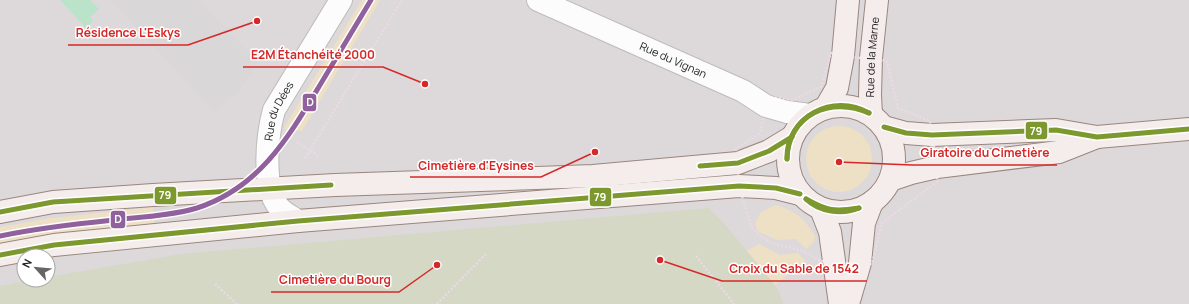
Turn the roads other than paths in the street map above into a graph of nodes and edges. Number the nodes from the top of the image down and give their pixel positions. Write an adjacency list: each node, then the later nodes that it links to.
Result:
1 (341, 0): 11 (street, Rue du Dées)
2 (538, 0): 5 (street, Rue du Vignan)
3 (848, 0): 5 (street)
4 (876, 0): 6 (street, Rue de la Marne)
5 (818, 111): 6 (street); 8 (street)
6 (878, 121): 9 (street); 10 (street)
7 (1189, 130): 9 (street)
8 (792, 138): 11 (street); 12 (street)
9 (1097, 138): 10 (street)
10 (890, 180): 13 (street)
11 (269, 188): 15 (street); 16 (street)
12 (800, 194): 14 (street); 16 (street)
13 (872, 202): 14 (street); 19 (street)
14 (822, 209): 18 (street)
15 (0, 212)
16 (298, 221): 17 (street)
17 (0, 255)
18 (840, 304)
19 (848, 304)

